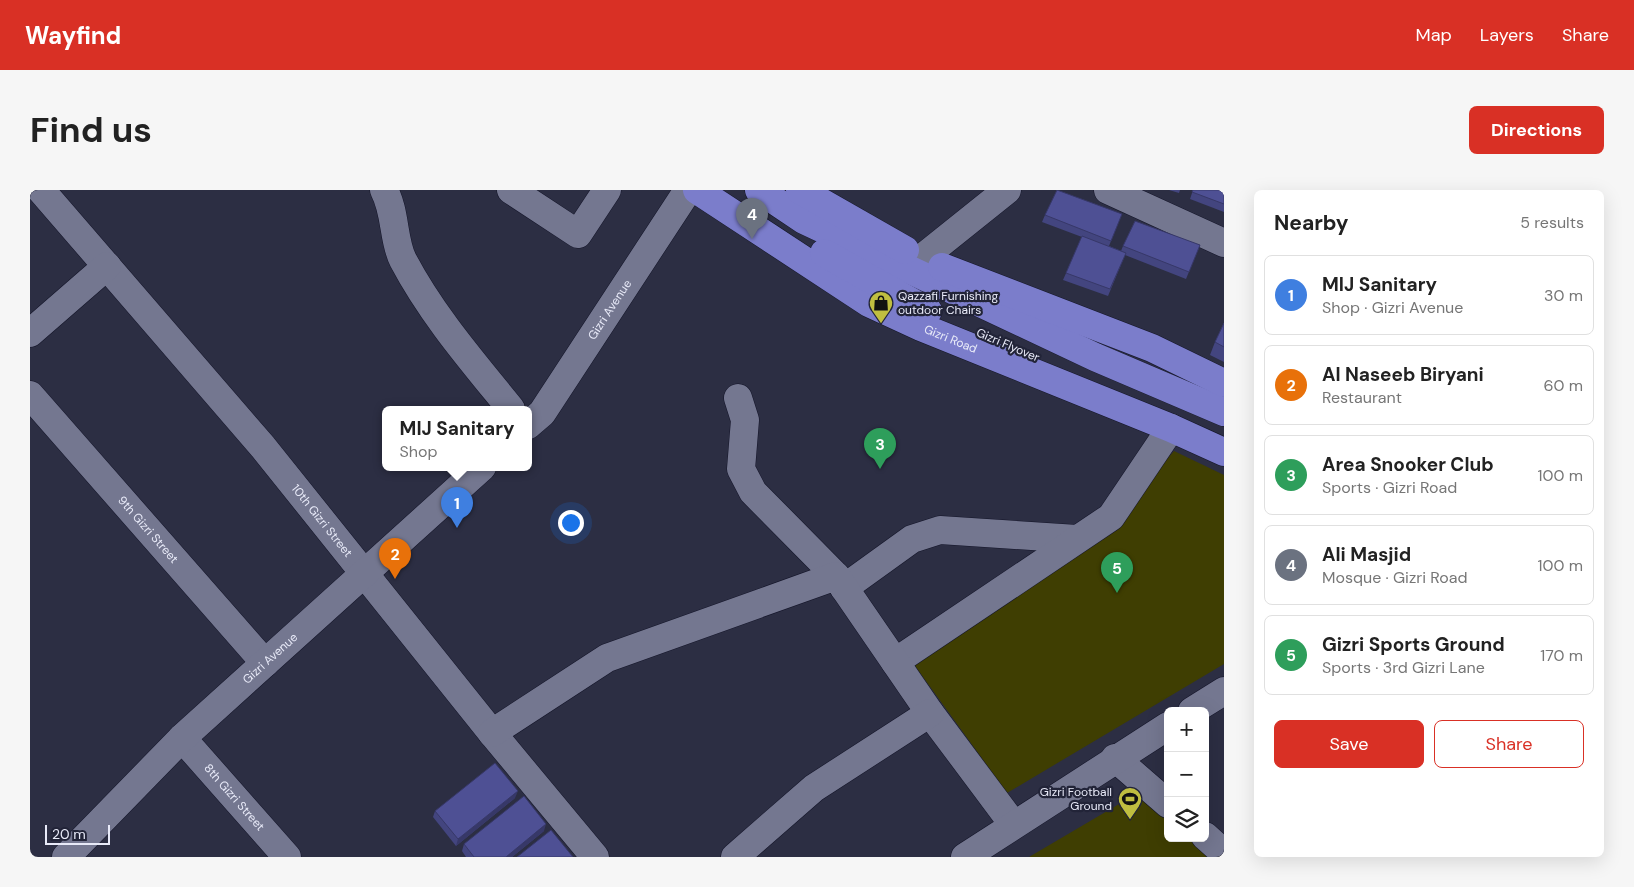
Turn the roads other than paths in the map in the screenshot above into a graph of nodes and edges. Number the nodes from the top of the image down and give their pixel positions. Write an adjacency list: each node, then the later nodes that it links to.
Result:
1 (41, 190): 14 (street, 10th Gizri Street)
2 (384, 190): 19 (street)
3 (511, 190): 4 (street)
4 (607, 190)
5 (688, 190): 21 (street, Gizri Avenue)
6 (697, 190): 22 (main road, Gizri Road)
7 (724, 190): 23 (main road, Gizri Flyover)
8 (759, 190): 20 (main road, Gizri Flyover)
9 (800, 190): 13 (main road)
10 (1006, 190): 13 (street)
11 (1108, 190): 12 (street)
12 (1224, 243)
13 (921, 259): 16 (main road)
14 (107, 266): 15 (street); 27 (street, 10th Gizri Street)
15 (30, 333)
16 (1224, 383)
17 (30, 395): 30 (street, 9th Gizri Street)
18 (738, 398): 28 (street)
19 (509, 406)
20 (1224, 412)
21 (532, 422)
22 (1171, 428): 24 (main road, Gizri Road); 26 (street)
23 (1224, 436)
24 (1224, 452)
25 (478, 471): 27 (street, Gizri Avenue)
26 (1077, 539): 28 (street); 29 (street)
27 (366, 573): 30 (street, Gizri Avenue); 35 (street, 10th Gizri Street)
28 (840, 582): 29 (street); 35 (street)
29 (895, 662): 33 (street)
30 (265, 663): 36 (street, Gizri Avenue)
31 (1224, 691): 32 (street)
32 (1198, 707)
33 (930, 713): 39 (street); 45 (street)
34 (1164, 728): 37 (street)
35 (492, 733): 44 (street, 10th Gizri Street)
36 (182, 738): 42 (street, Gizri Avenue); 43 (street, 8th Gizri Street)
37 (1115, 758): 38 (street); 39 (street)
38 (1164, 801)
39 (1013, 824): 46 (street)
40 (1209, 840): 41 (street)
41 (1224, 853)
42 (66, 857)
43 (287, 857)
44 (595, 857)
45 (735, 857)
46 (965, 857)

